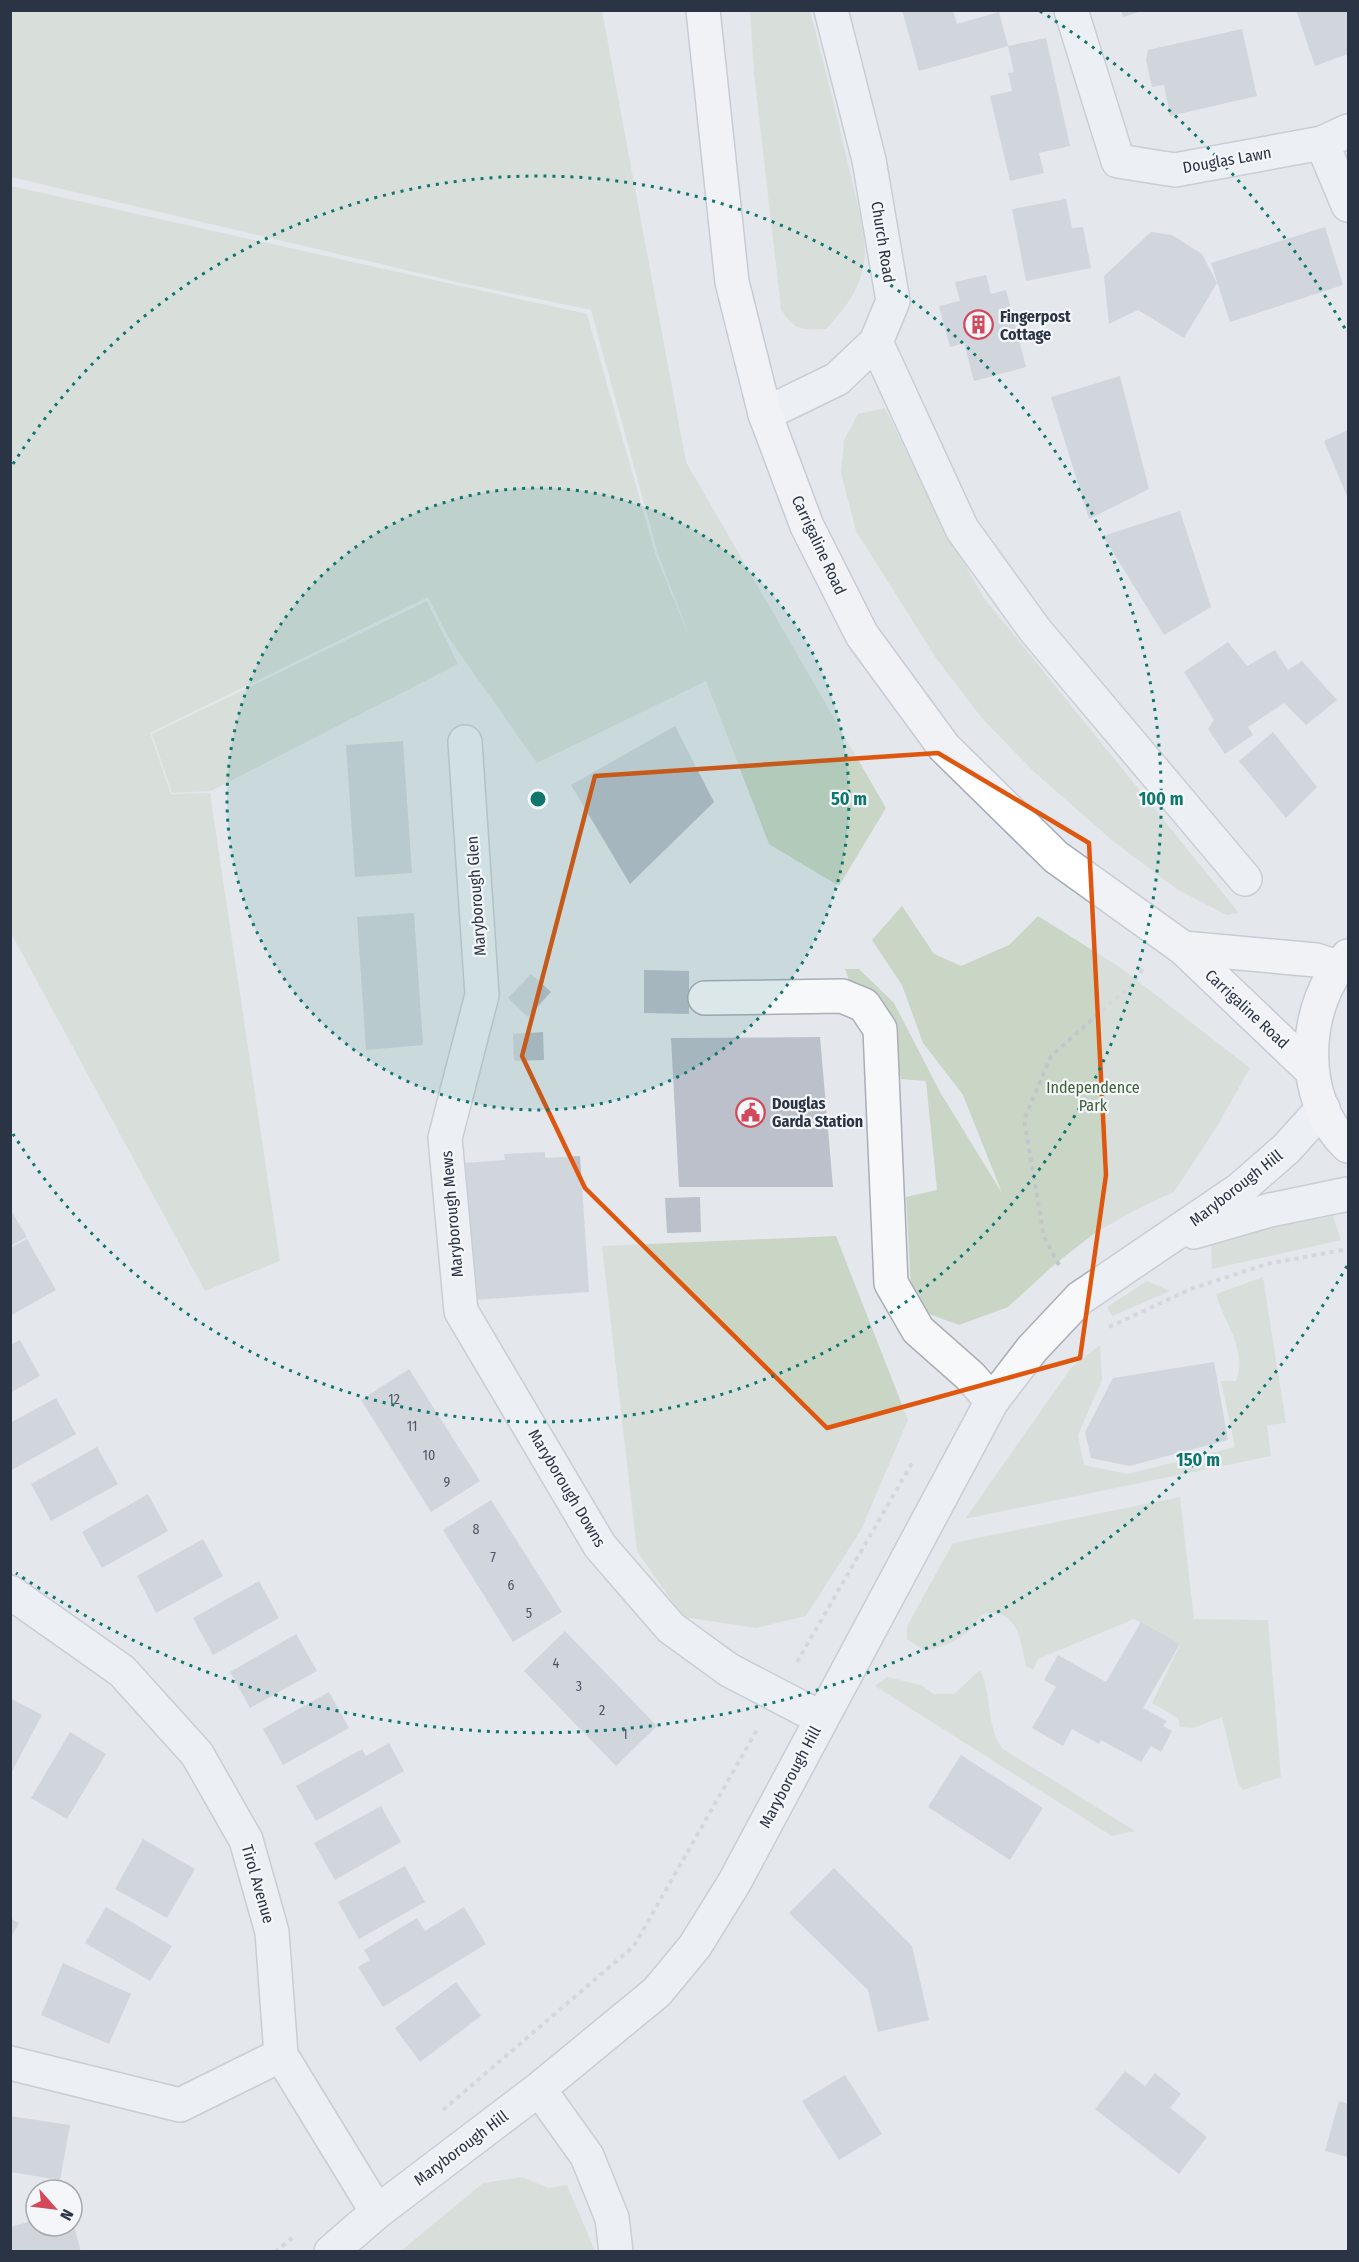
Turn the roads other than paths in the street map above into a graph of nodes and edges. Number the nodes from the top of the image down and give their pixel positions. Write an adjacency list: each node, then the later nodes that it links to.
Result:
1 (703, 10): 7 (main road, Carrigaline Road)
2 (831, 10): 6 (street, Church Road)
3 (1071, 10): 4 (street, Douglas Lawn)
4 (1335, 137): 5 (street)
5 (1348, 205)
6 (876, 342): 7 (street, Church Road); 9 (street)
7 (765, 414): 10 (main road, Carrigaline Road)
8 (465, 742): 13 (street, Maryborough Glen)
9 (1245, 879)
10 (1174, 942): 11 (main road, Carrigaline Road); 14 (main road, Carrigaline Road)
11 (1343, 962): 14 (main road)
12 (705, 998): 20 (street)
13 (468, 1049): 19 (street, Maryborough Mews)
14 (1311, 1070): 15 (main road)
15 (1323, 1108): 16 (main road); 18 (street, Maryborough Hill)
16 (1348, 1146)
17 (1348, 1194): 18 (street, Maryborough Hill)
18 (1170, 1239): 20 (street, Maryborough Hill)
19 (461, 1311): 22 (street, Maryborough Downs)
20 (992, 1401): 22 (street, Maryborough Hill)
21 (10, 1592): 23 (street, Tirol Avenue)
22 (821, 1718): 25 (street, Maryborough Hill)
23 (281, 2055): 24 (street); 26 (street, Tirol Avenue)
24 (10, 2063)
25 (539, 2089): 26 (street, Maryborough Hill); 28 (street)
26 (377, 2212): 27 (street, Maryborough Hill)
27 (331, 2252)
28 (616, 2252)

